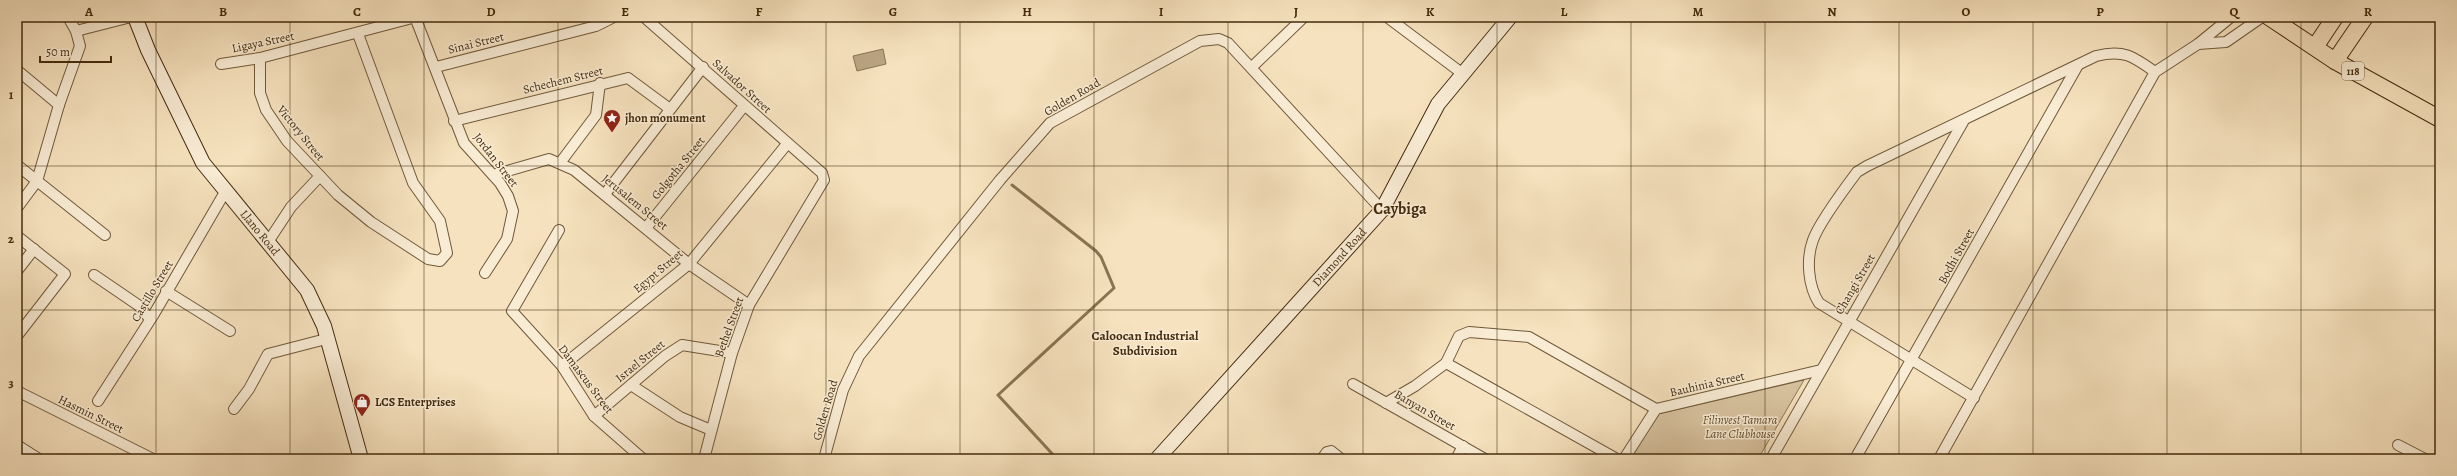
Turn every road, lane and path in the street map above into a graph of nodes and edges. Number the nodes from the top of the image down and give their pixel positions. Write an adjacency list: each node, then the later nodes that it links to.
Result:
1 (68, 17): 15 (street)
2 (130, 17): 15 (street)
3 (135, 17): 45 (main road, Llano Road)
4 (415, 17): 17 (street, Ligaya Street); 25 (street, Jordan Street)
5 (614, 17): 25 (street, Sinai Street)
6 (644, 17): 26 (street, Salvador Street)
7 (1304, 17): 27 (street)
8 (1387, 17): 30 (street)
9 (1510, 17): 30 (main road, Diamond Road)
10 (2231, 17): 18 (street)
11 (2262, 17): 18 (street)
12 (2269, 17): 19 (main road, 118)
13 (2335, 17): 16 (main road)
14 (2365, 17): 20 (main road)
15 (76, 31): 32 (street)
16 (2325, 33): 19 (main road); 20 (main road)
17 (358, 34): 21 (street, Ligaya Street); 43 (street, Victory Street)
18 (2198, 44): 29 (street)
19 (2315, 47): 22 (main road, 118)
20 (2345, 47): 22 (main road)
21 (260, 58): 23 (street, Ligaya Street); 43 (street, Victory Street)
22 (2335, 61): 35 (main road, 118)
23 (221, 64)
24 (2078, 65): 29 (street); 37 (street); 67 (street, Bodhi Street)
25 (436, 67): 36 (street, Jordan Street)
26 (703, 67): 33 (street, Salvador Street); 34 (street)
27 (1252, 67): 48 (street, Golden Road); 91 (street, Golden Road)
28 (17, 70): 32 (street)
29 (2155, 72): 74 (street)
30 (1463, 74): 48 (main road, Diamond Road)
31 (600, 83): 34 (street, Schechem Street); 36 (street, Schechem Street); 39 (street)
32 (59, 105): 44 (street)
33 (744, 106): 38 (street, Salvador Street); 49 (street, Golgotha Street)
34 (670, 109): 46 (street)
35 (2440, 119)
36 (454, 121): 42 (street, Jordan Street)
37 (1963, 122): 62 (street, Changi Street); 62 (street)
38 (787, 144): 41 (street, Salvador Street); 55 (street, Egypt Street)
39 (560, 163): 42 (street, Jerusalem Street); 46 (street, Jerusalem Street)
40 (17, 165): 44 (street)
41 (822, 173): 60 (street, Bethel Street)
42 (493, 175): 57 (street, Jordan Street)
43 (320, 176): 53 (street)
44 (37, 181): 47 (street); 51 (street)
45 (225, 192): 53 (main road, Llano Road); 59 (street, Castillo Street)
46 (605, 194): 49 (street, Jerusalem Street)
47 (17, 208)
48 (1382, 210): 92 (main road, Diamond Road)
49 (646, 228): 55 (street, Jerusalem Street)
50 (559, 230): 69 (street, Damascus Street)
51 (105, 235)
52 (17, 236): 54 (street)
53 (268, 242): 65 (main road, Llano Road)
54 (34, 249): 56 (street); 64 (street)
55 (689, 264): 60 (street, Jerusalem Street); 69 (street, Egypt Street)
56 (17, 271)
57 (485, 273)
58 (94, 275): 61 (street)
59 (166, 291): 61 (street, Castillo Street); 63 (street)
60 (749, 305): 66 (street, Bethel Street)
61 (150, 319): 75 (street, Castillo Street)
62 (1849, 322): 67 (street); 70 (street, Changi Street)
63 (230, 331)
64 (17, 336)
65 (326, 339): 77 (street); 88 (main road, Llano Road)
66 (732, 353): 72 (street, Israel Street); 80 (street, Bethel Street)
67 (1913, 360): 74 (street); 99 (street, Bodhi Street)
68 (1446, 363): 76 (street); 78 (street); 96 (street)
69 (562, 366): 79 (street, Damascus Street)
70 (1821, 370): 78 (street, Bauhinia Street); 98 (street, Changi Street)
71 (1353, 384): 76 (street, Banyan Street)
72 (631, 385): 79 (street, Israel Street); 80 (street)
73 (17, 391): 87 (street, Hasmin Street)
74 (1974, 398): 100 (street)
75 (98, 401)
76 (1386, 403): 83 (street, Banyan Street)
77 (234, 409)
78 (1656, 409): 97 (street, Bauhinia Street)
79 (594, 416): 89 (street, Damascus Street)
80 (711, 430): 90 (street, Bethel Street)
81 (17, 445): 86 (street)
82 (2398, 445): 85 (street)
83 (1463, 446): 94 (street); 95 (street, Banyan Street)
84 (1337, 455): 93 (street)
85 (2412, 456): 101 (street)
86 (39, 459)
87 (153, 459)
88 (361, 459)
89 (643, 459)
90 (704, 459)
91 (824, 459)
92 (1157, 459)
93 (1322, 459)
94 (1456, 459)
95 (1485, 459)
96 (1617, 459)
97 (1624, 459)
98 (1771, 459)
99 (1855, 459)
100 (1939, 459)
101 (2425, 459)

